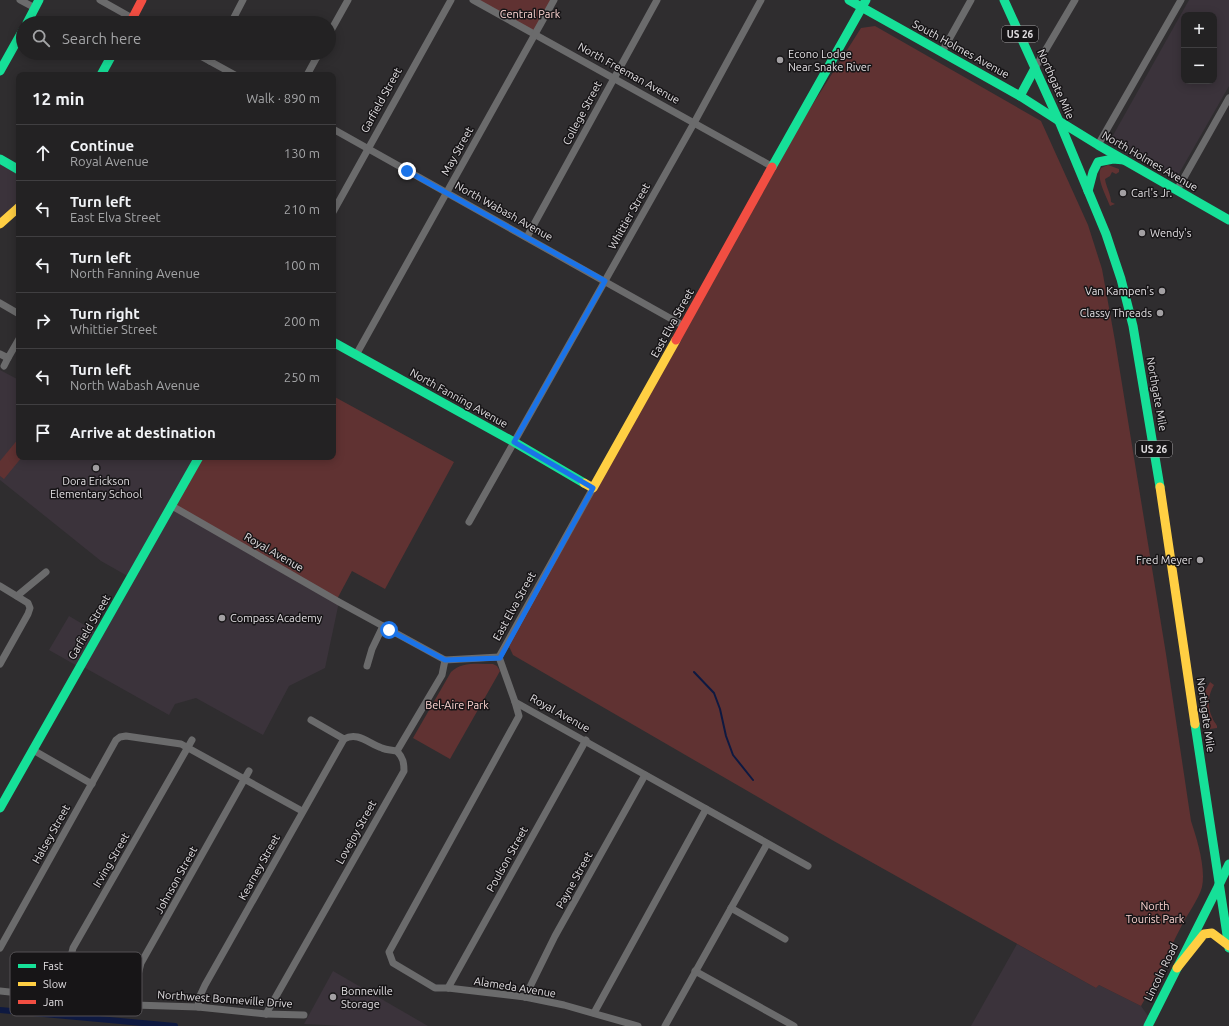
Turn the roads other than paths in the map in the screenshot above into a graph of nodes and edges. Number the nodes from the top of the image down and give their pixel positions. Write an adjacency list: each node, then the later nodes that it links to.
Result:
1 (20, 0): 18 (street)
2 (39, 0): 18 (main road)
3 (100, 0): 20 (street)
4 (142, 0): 21 (main road)
5 (243, 0): 22 (street)
6 (348, 0): 23 (street)
7 (451, 0): 42 (street, Garfield Street)
8 (473, 0): 24 (street, North Freeman Avenue)
9 (554, 0): 24 (street, May Street)
10 (657, 0): 35 (street, College Street)
11 (761, 0): 39 (street, Whittier Street)
12 (849, 0): 17 (main road, South Holmes Avenue)
13 (971, 0): 26 (street)
14 (1004, 0): 30 (main road, Northgate Mile / US 26)
15 (1075, 0): 30 (street)
16 (1181, 0): 41 (street)
17 (864, 4): 26 (main road, South Holmes Avenue); 45 (main road, East Elva Street)
18 (35, 8): 19 (main road)
19 (31, 16)
20 (125, 16)
21 (136, 16)
22 (235, 16)
23 (336, 21)
24 (535, 34): 35 (street, North Freeman Avenue); 49 (street, May Street)
25 (16, 42): 31 (main road)
26 (942, 52): 36 (main road, South Holmes Avenue)
27 (109, 60): 32 (main road)
28 (315, 60): 34 (street)
29 (210, 61): 33 (street)
30 (1036, 68): 36 (main road); 38 (main road, Northgate Mile / US 26)
31 (0, 71)
32 (103, 72)
33 (230, 72)
34 (309, 72)
35 (614, 78): 39 (street, North Freeman Avenue); 54 (street, College Street)
36 (1020, 96): 38 (main road, South Holmes Avenue)
37 (1229, 98): 47 (street)
38 (1059, 121): 41 (main road, North Holmes Avenue); 48 (main road, Northgate Mile / US 26)
39 (694, 123): 45 (street, North Freeman Avenue); 55 (street, Whittier Street)
40 (336, 131): 42 (street, North Wabash Avenue)
41 (1098, 145): 44 (main road, North Holmes Avenue)
42 (368, 148): 49 (street, North Wabash Avenue); 50 (street, Garfield Street)
43 (0, 159): 46 (main road)
44 (1124, 160): 47 (main road, North Holmes Avenue); 48 (main road)
45 (773, 167): 58 (main road, East Elva Street)
46 (16, 168)
47 (1177, 190): 52 (main road, North Holmes Avenue)
48 (1088, 191): 96 (main road, Northgate Mile / US 26)
49 (447, 192): 54 (street, North Wabash Avenue); 62 (street, May Street)
50 (336, 207)
51 (16, 210): 53 (main road)
52 (1229, 220)
53 (0, 224)
54 (527, 237): 55 (street, North Wabash Avenue)
55 (605, 281): 58 (street, North Wabash Avenue); 65 (street, Whittier Street)
56 (0, 304): 57 (street)
57 (16, 312)
58 (684, 326): 67 (main road, East Elva Street)
59 (16, 343): 63 (street)
60 (336, 344): 62 (main road, North Fanning Avenue)
61 (0, 354): 63 (street)
62 (356, 354): 65 (main road, North Fanning Avenue)
63 (8, 358): 64 (street)
64 (4, 366)
65 (514, 442): 67 (main road, North Fanning Avenue); 69 (street, Whittier Street)
66 (197, 460): 68 (main road, Garfield Street)
67 (593, 488): 74 (street, East Elva Street)
68 (172, 506): 73 (street, Royal Avenue); 84 (main road, Garfield Street)
69 (470, 522)
70 (46, 572): 72 (street)
71 (0, 586): 72 (street)
72 (18, 596): 76 (street)
73 (383, 626): 75 (street, Royal Avenue); 77 (street)
74 (500, 658): 75 (street); 78 (street, Royal Avenue)
75 (445, 660): 85 (street)
76 (0, 664)
77 (367, 666)
78 (515, 702): 82 (street, Royal Avenue); 105 (street, Alameda Avenue)
79 (311, 720): 80 (street)
80 (344, 739): 85 (street); 92 (street, Kearney Street)
81 (192, 740): 83 (street, Irving Street)
82 (586, 740): 87 (street, Royal Avenue); 105 (street, Poulson Street)
83 (188, 748): 88 (street); 89 (street, Halsey Street); 101 (street, Irving Street)
84 (33, 750): 89 (street); 90 (main road, Garfield Street)
85 (397, 751): 111 (street, Lovejoy Street)
86 (250, 771): 88 (street, Johnson Street)
87 (645, 775): 91 (street, Royal Avenue); 108 (street, Payne Street)
88 (245, 779): 92 (street); 102 (street, Johnson Street)
89 (92, 784): 100 (street, Halsey Street)
90 (0, 808)
91 (706, 809): 93 (street, Royal Avenue); 112 (street)
92 (302, 811): 110 (street, Kearney Street)
93 (767, 844): 95 (street, Royal Avenue); 97 (street)
94 (1229, 864): 96 (main road, Lincoln Road)
95 (808, 866)
96 (1219, 885): 99 (main road, US 26); 103 (main road, Lincoln Road)
97 (731, 908): 98 (street); 104 (street)
98 (785, 939)
99 (1229, 947): 103 (main road)
100 (0, 948)
101 (72, 952)
102 (142, 962)
103 (1177, 968): 117 (main road, Lincoln Road)
104 (695, 971): 115 (street); 116 (street)
105 (448, 988): 108 (street, Alameda Avenue)
106 (0, 991): 107 (street, Northwest Bonneville Drive)
107 (10, 992)
108 (525, 997): 112 (street, Alameda Avenue)
109 (142, 1005): 110 (street, Northwest Bonneville Drive)
110 (198, 1007): 111 (street, Northwest Bonneville Drive)
111 (266, 1014): 113 (street, Northwest Bonneville Drive)
112 (594, 1014): 114 (street, Alameda Avenue)
113 (304, 1015)
114 (638, 1026)
115 (665, 1026)
116 (794, 1026)
117 (1148, 1026)

